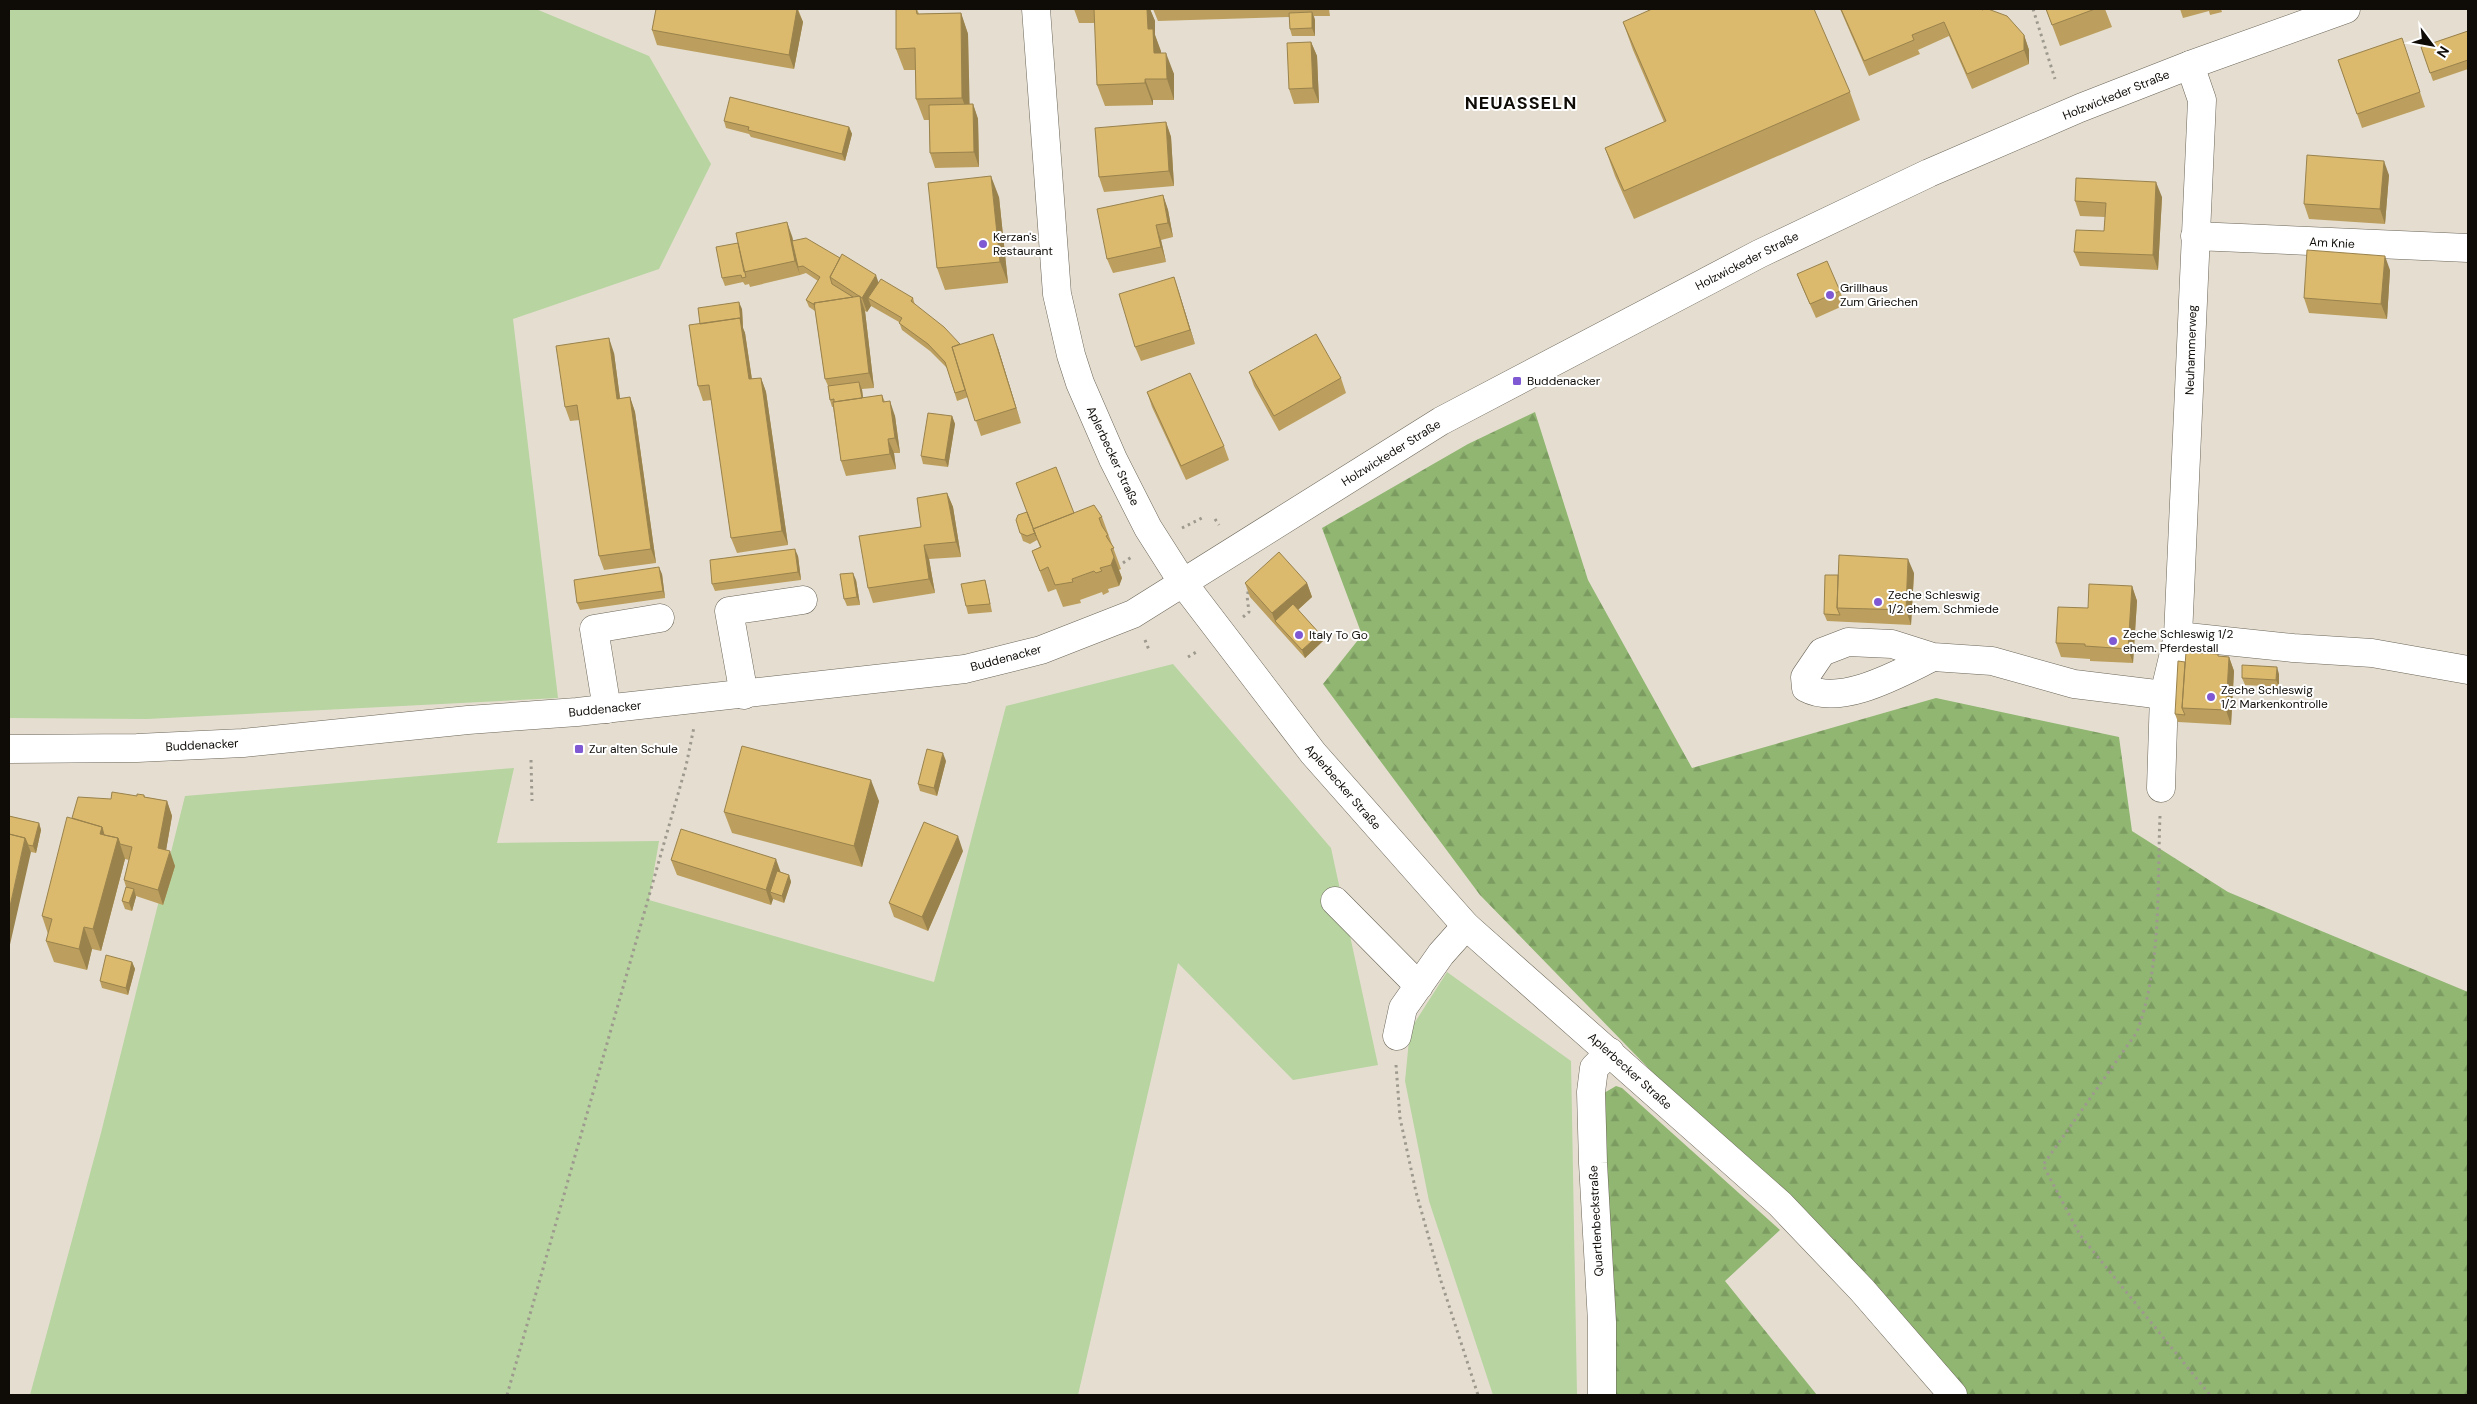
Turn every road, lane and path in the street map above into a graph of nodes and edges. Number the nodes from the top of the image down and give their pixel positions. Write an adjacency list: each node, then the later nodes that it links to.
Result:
1 (1036, 9): 8 (main road, Aplerbecker Straße)
2 (2033, 9): 5 (path)
3 (2346, 9): 4 (main road, Holzwickeder Straße)
4 (2190, 65): 6 (main road, Neuhammerweg); 8 (main road, Holzwickeder Straße)
5 (2055, 79)
6 (2195, 236): 7 (main road, Am Knie); 11 (main road, Neuhammerweg)
7 (2468, 248)
8 (1183, 583): 14 (main road, Buddenacker); 23 (main road, Aplerbecker Straße)
9 (803, 600): 14 (main road)
10 (660, 618): 16 (main road)
11 (2178, 636): 13 (main road); 15 (main road, Neuhammerweg)
12 (1932, 657): 15 (main road)
13 (2468, 670)
14 (744, 695): 16 (main road, Buddenacker)
15 (2164, 695): 20 (main road, Neuhammerweg)
16 (607, 709): 18 (main road, Buddenacker)
17 (692, 739): 27 (path)
18 (9, 749)
19 (531, 760): 21 (path)
20 (2161, 788): 31 (path)
21 (532, 801)
22 (1335, 901): 24 (main road)
23 (1466, 926): 24 (main road); 26 (main road, Aplerbecker Straße)
24 (1418, 986): 25 (main road)
25 (1397, 1036): 28 (path)
26 (1610, 1052): 29 (main road, Quartlenbeckstraße); 30 (main road, Aplerbecker Straße)
27 (507, 1395)
28 (1478, 1395)
29 (1602, 1395)
30 (1953, 1395)
31 (2210, 1395)

